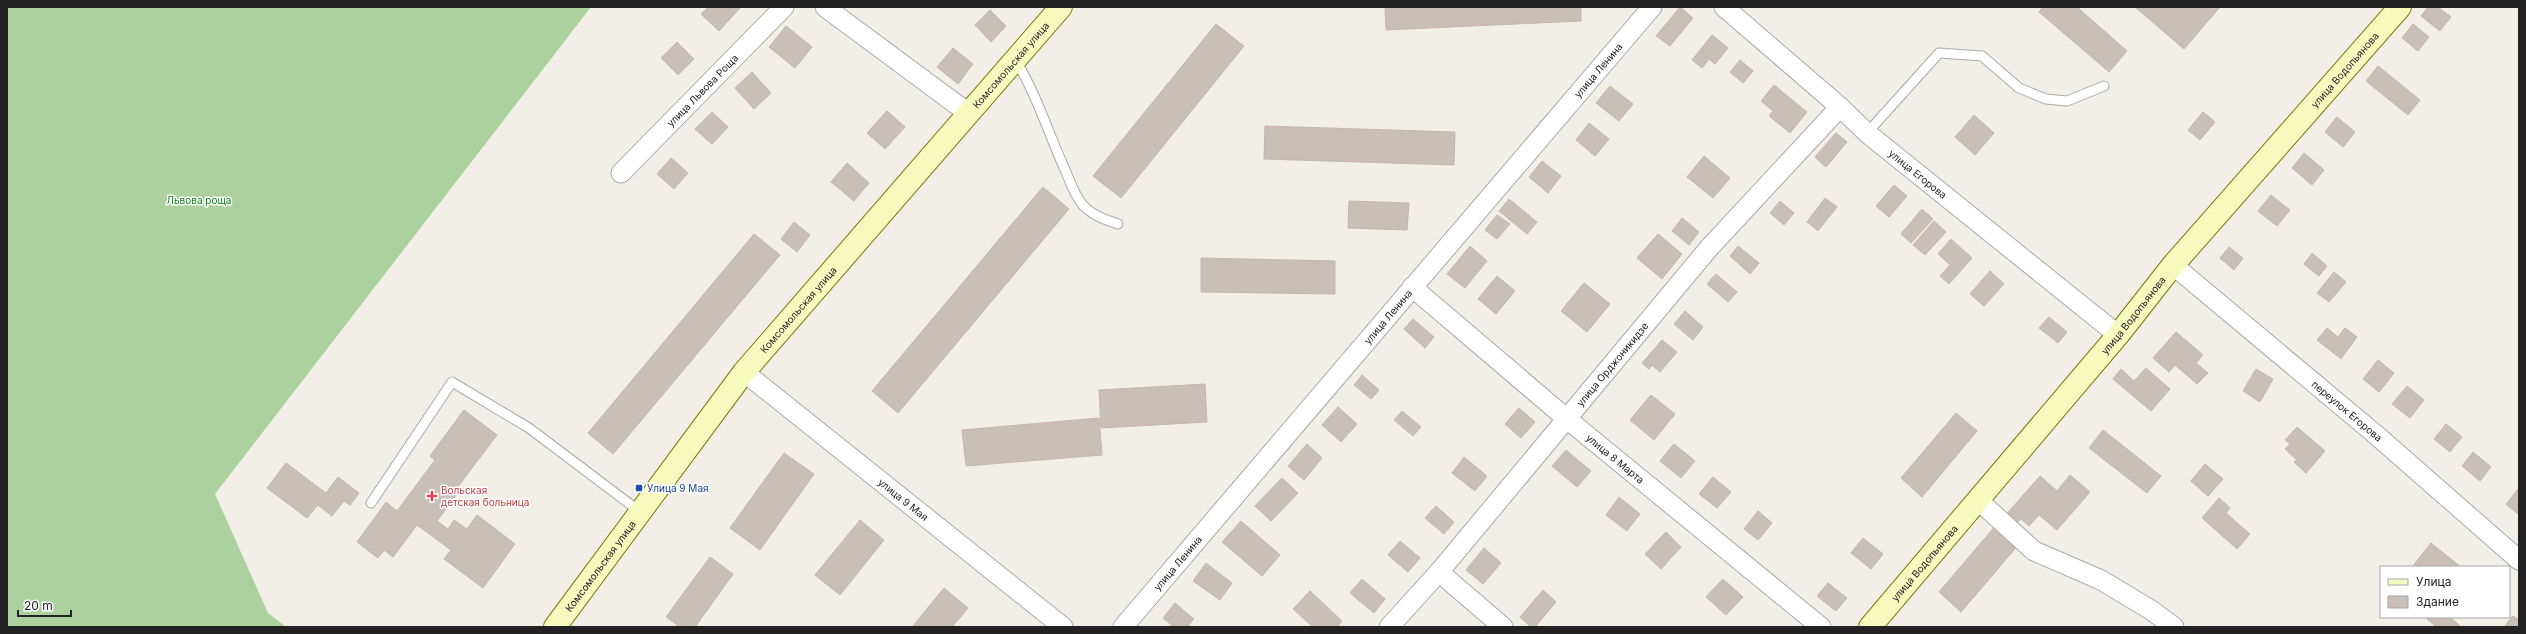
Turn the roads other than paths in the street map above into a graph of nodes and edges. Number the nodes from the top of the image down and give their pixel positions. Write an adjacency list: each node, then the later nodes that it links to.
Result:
1 (784, 7): 12 (street, улица Львова Роща)
2 (825, 7): 10 (street)
3 (1061, 7): 7 (street, Комсомольская улица)
4 (1652, 7): 15 (street, улица Ленина)
5 (1724, 7): 9 (street, улица Егорова)
6 (2400, 7): 14 (street, улица Водопьянова)
7 (1015, 59): 10 (street, Комсомольская улица); 13 (lane)
8 (2104, 86): 11 (lane)
9 (1840, 107): 11 (street, улица Егорова); 18 (street, улица Орджоникидзе)
10 (968, 113): 17 (street, Комсомольская улица)
11 (1867, 133): 16 (street, улица Егорова)
12 (621, 173)
13 (1118, 224)
14 (2173, 264): 16 (street, улица Водопьянова); 22 (street, переулок Егорова)
15 (1412, 287): 18 (street, улица 8 Марта); 26 (street, улица Ленина)
16 (2118, 335): 19 (street, улица Водопьянова)
17 (744, 372): 21 (street, Комсомольская улица); 25 (street, улица 9 Мая)
18 (1567, 419): 23 (street, улица Орджоникидзе); 29 (street, улица 8 Марта)
19 (1978, 500): 30 (street, улица Водопьянова); 31 (street)
20 (371, 504): 21 (lane)
21 (639, 511): 24 (street, Комсомольская улица)
22 (2519, 560)
23 (1439, 572): 27 (street, улица Орджоникидзе); 28 (street)
24 (555, 627)
25 (1063, 627)
26 (1123, 627)
27 (1389, 627)
28 (1503, 627)
29 (1821, 627)
30 (1870, 627)
31 (2174, 627)

